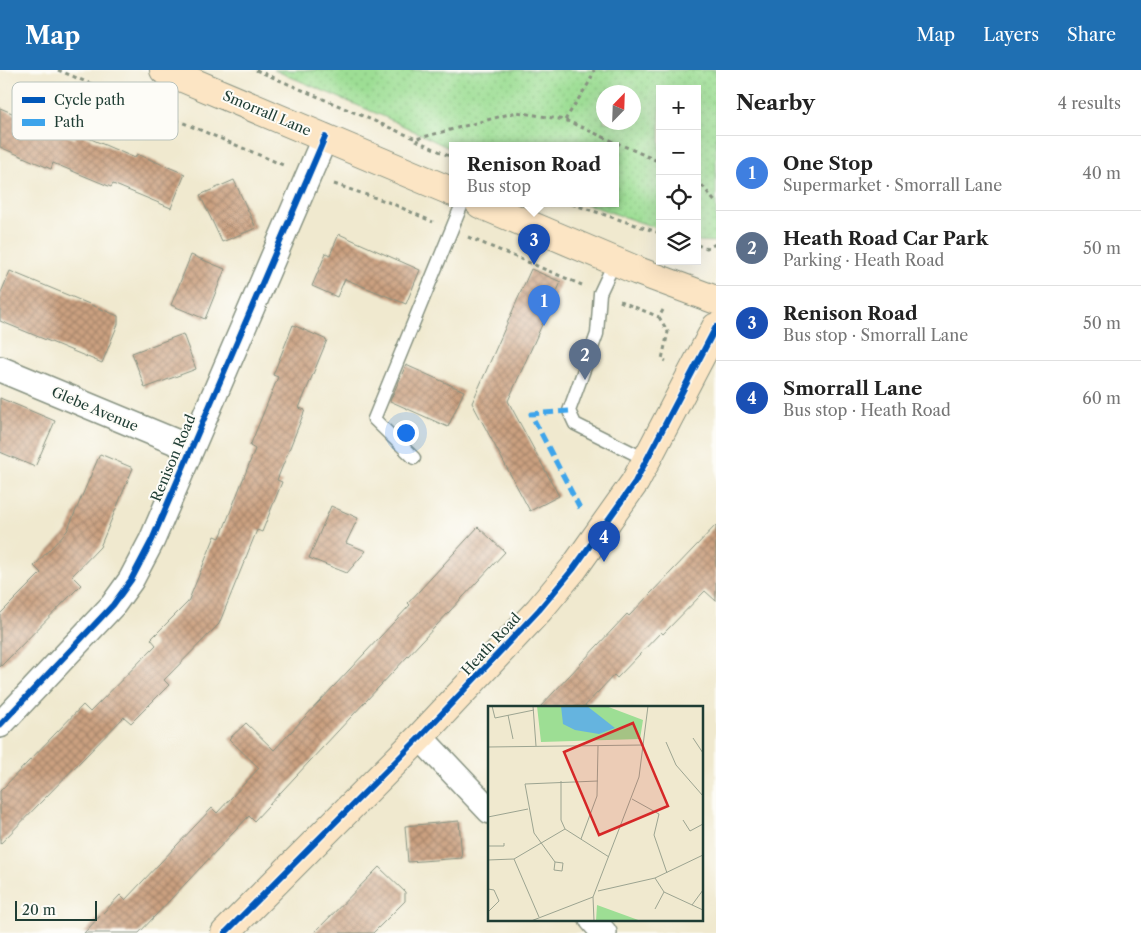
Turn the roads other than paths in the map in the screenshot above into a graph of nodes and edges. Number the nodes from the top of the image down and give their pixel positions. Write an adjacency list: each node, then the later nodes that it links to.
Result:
1 (164, 70): 2 (street, Smorrall Lane)
2 (325, 137): 3 (street, Smorrall Lane); 10 (street, Renison Road)
3 (449, 190)
4 (461, 207): 11 (lane)
5 (487, 207): 6 (street)
6 (614, 261): 7 (street); 12 (lane)
7 (716, 300)
8 (716, 327): 12 (street, Heath Road)
9 (0, 369): 10 (street, Glebe Avenue)
10 (190, 448): 13 (street, Renison Road)
11 (414, 458)
12 (647, 460): 14 (street, Heath Road)
13 (0, 725)
14 (420, 737): 15 (street); 17 (street, Heath Road)
15 (488, 809)
16 (593, 920): 18 (street)
17 (225, 933)
18 (604, 933)

